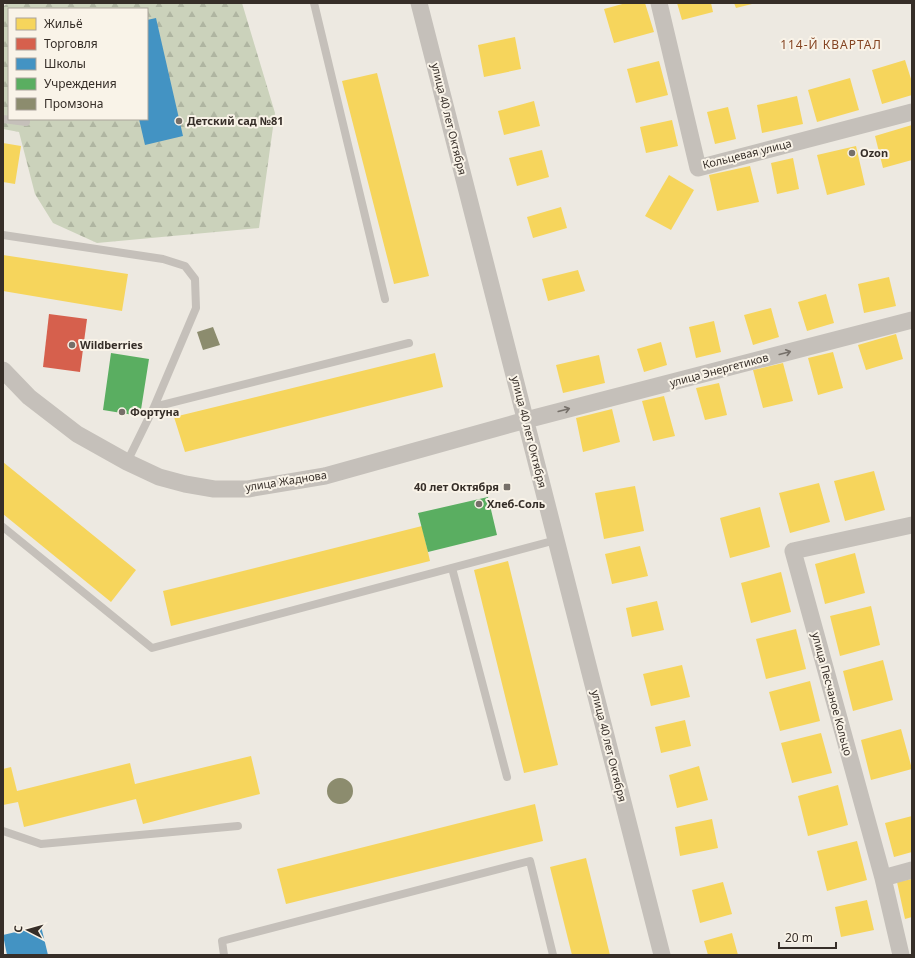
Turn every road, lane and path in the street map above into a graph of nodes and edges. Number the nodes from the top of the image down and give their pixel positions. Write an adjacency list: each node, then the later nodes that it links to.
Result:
1 (314, 3): 8 (lane)
2 (419, 3): 13 (street, улица 40 лет Октября)
3 (659, 3): 4 (street, Кольцевая улица)
4 (912, 112)
5 (11, 120): 6 (lane)
6 (26, 122)
7 (3, 235): 12 (lane)
8 (385, 299)
9 (912, 320): 13 (street, улица Энергетиков, one-way to 9)
10 (409, 343): 12 (lane)
11 (3, 370): 14 (street, улица Жаднова)
12 (154, 407): 14 (lane)
13 (526, 420): 14 (street, улица Жаднова); 17 (street, улица 40 лет Октября)
14 (127, 462)
15 (912, 525): 23 (street, улица Песчаное Кольцо)
16 (3, 527): 18 (lane)
17 (556, 540): 18 (lane); 26 (street, улица 40 лет Октября)
18 (452, 568): 19 (lane)
19 (507, 777)
20 (238, 826): 21 (lane)
21 (3, 831)
22 (912, 870): 23 (street)
23 (883, 878): 27 (street, улица Песчаное Кольцо)
24 (224, 955): 25 (lane)
25 (553, 955)
26 (662, 955)
27 (901, 955)

